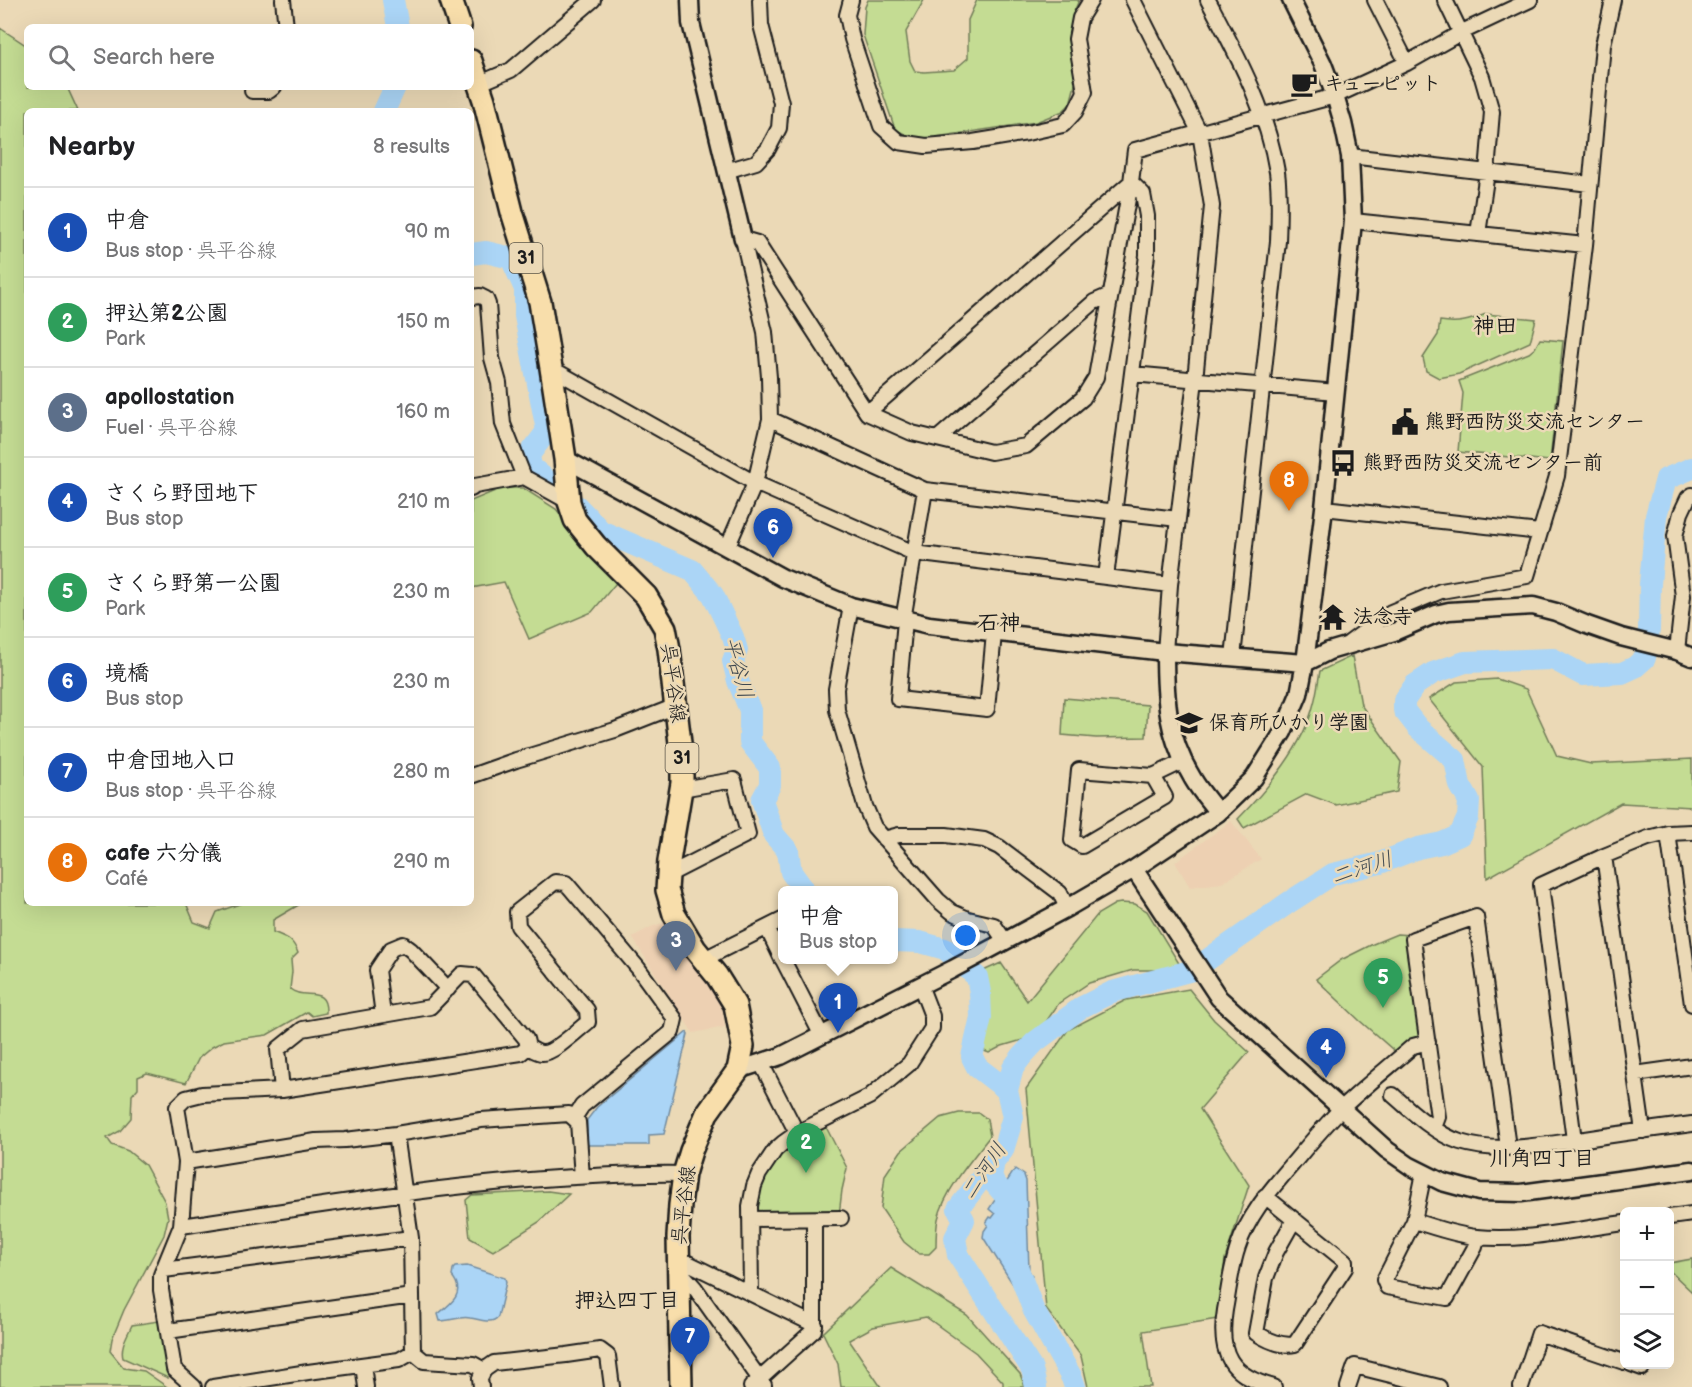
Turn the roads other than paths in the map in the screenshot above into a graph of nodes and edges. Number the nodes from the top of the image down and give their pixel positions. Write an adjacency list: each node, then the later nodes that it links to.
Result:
1 (283, 0): 15 (street)
2 (451, 0): 16 (main road)
3 (593, 0): 20 (street)
4 (690, 0): 27 (street)
5 (760, 0): 27 (street)
6 (851, 0): 7 (street)
7 (1091, 0)
8 (1133, 0): 25 (street)
9 (1208, 0): 24 (street)
10 (1291, 0): 23 (street)
11 (1375, 0): 18 (street)
12 (1445, 0): 17 (street)
13 (1530, 0): 17 (street)
14 (1613, 0): 30 (street)
15 (286, 24)
16 (459, 24)
17 (1462, 32): 18 (street); 28 (street)
18 (1407, 63): 23 (street)
19 (474, 71): 20 (main road, 呉平谷線 / 31)
20 (478, 84): 37 (main road, 呉平谷線 / 31)
21 (270, 90): 22 (street)
22 (252, 91)
23 (1335, 96): 24 (street); 26 (street)
24 (1264, 116): 25 (street); 40 (street)
25 (1200, 133): 29 (street); 39 (street)
26 (1350, 156): 28 (street); 31 (street)
27 (726, 171): 33 (street)
28 (1487, 172): 30 (street); 32 (street)
29 (1131, 182): 35 (street); 38 (street); 42 (street)
30 (1590, 184): 34 (street)
31 (1353, 221): 32 (street); 41 (street)
32 (1479, 234): 34 (street)
33 (743, 239): 42 (street); 43 (street)
34 (1585, 245): 55 (street)
35 (1110, 295): 44 (street); 44 (street)
36 (474, 297): 46 (street)
37 (551, 368): 45 (main road, 呉平谷線 / 31); 47 (street)
38 (1132, 374): 39 (street); 53 (street)
39 (1196, 380): 40 (street); 54 (street)
40 (1262, 386): 41 (street); 66 (street)
41 (1336, 392): 52 (street)
42 (867, 413): 44 (street)
43 (770, 419): 47 (street); 49 (street)
44 (937, 439)
45 (565, 459): 51 (main road, 呉平谷線 / 31); 56 (street)
46 (524, 477): 48 (street); 51 (street)
47 (755, 483): 56 (street); 57 (street)
48 (474, 487)
49 (925, 489): 53 (street); 57 (street)
50 (1692, 495): 65 (street)
51 (569, 502): 68 (main road, 呉平谷線 / 31)
52 (1324, 508): 55 (street); 67 (street)
53 (1115, 512): 54 (street); 58 (street)
54 (1178, 519): 59 (street)
55 (1540, 532): 63 (street)
56 (727, 548): 60 (street)
57 (914, 553): 58 (street); 61 (street)
58 (1106, 577): 59 (street)
59 (1170, 585): 64 (street)
60 (851, 606): 61 (street); 76 (street)
61 (904, 620): 62 (street); 62 (street)
62 (994, 633): 64 (street)
63 (1346, 645): 65 (street); 67 (street)
64 (1165, 652): 66 (street); 69 (street)
65 (1677, 652)
66 (1233, 657): 67 (street)
67 (1305, 663): 73 (street)
68 (676, 706): 70 (street); 72 (main road, 呉平谷線 / 31)
69 (1184, 761): 71 (street); 73 (street)
70 (474, 775)
71 (1153, 776): 71 (street)
72 (681, 789): 79 (main road, 呉平谷線 / 31); 79 (street)
73 (1218, 813): 78 (street)
74 (1692, 832): 75 (street)
75 (1668, 833): 77 (street); 89 (street)
76 (884, 839): 80 (street); 83 (street)
77 (1604, 856): 97 (street); 107 (street)
78 (1134, 869): 80 (street); 100 (street)
79 (668, 875): 85 (main road, 呉平谷線 / 31)
80 (1067, 908): 83 (street)
81 (778, 922): 82 (street)
82 (767, 928): 84 (street); 85 (street)
83 (1005, 941): 87 (street)
84 (778, 949)
85 (704, 959): 96 (main road, 呉平谷線 / 31)
86 (786, 964): 91 (street)
87 (920, 985): 91 (street); 105 (street)
88 (448, 989): 90 (street); 90 (street); 93 (street)
89 (1692, 1004)
90 (382, 1015): 98 (street)
91 (822, 1036): 94 (street)
92 (1428, 1042): 100 (street); 103 (street); 108 (street)
93 (528, 1047): 98 (street); 101 (street)
94 (761, 1063): 96 (street); 105 (street)
95 (1692, 1066): 97 (street)
96 (738, 1070): 112 (main road, 呉平谷線 / 31)
97 (1635, 1074): 104 (street)
98 (282, 1090): 109 (street)
99 (1393, 1095): 103 (street)
100 (1341, 1109): 111 (street); 115 (street)
101 (574, 1118): 106 (street); 113 (street)
102 (1692, 1124): 104 (street)
103 (1434, 1128): 108 (street)
104 (1643, 1131): 107 (street)
105 (797, 1133): 119 (street)
106 (396, 1134): 109 (street); 114 (street)
107 (1574, 1140): 108 (street)
108 (1508, 1147)
109 (186, 1162): 124 (street)
110 (1692, 1170): 111 (street)
111 (1424, 1173): 122 (street)
112 (684, 1174): 113 (street); 127 (main road, 呉平谷線 / 31)
113 (582, 1177): 114 (street)
114 (404, 1194): 124 (street); 126 (street)
115 (1265, 1196): 121 (street); 144 (street)
116 (1692, 1214): 117 (street)
117 (1674, 1216)
118 (841, 1218): 120 (street)
119 (750, 1219): 120 (street); 129 (street)
120 (814, 1219): 131 (street)
121 (1294, 1220): 121 (street)
122 (1414, 1221): 125 (street); 125 (street)
123 (1620, 1224): 125 (street)
124 (181, 1226): 128 (street)
125 (1477, 1237)
126 (411, 1238): 128 (street); 130 (street)
127 (678, 1263): 129 (street); 137 (street); 143 (main road, 呉平谷線 / 31)
128 (164, 1270): 132 (street)
129 (751, 1293): 131 (street)
130 (412, 1296): 132 (street); 133 (street)
131 (814, 1325): 137 (street)
132 (168, 1331): 138 (street)
133 (413, 1352): 135 (street); 136 (street)
134 (1620, 1361): 147 (street)
135 (363, 1365): 139 (street); 140 (street)
136 (484, 1370): 141 (street); 142 (street)
137 (759, 1384)
138 (194, 1387)
139 (213, 1387)
140 (366, 1387)
141 (481, 1387)
142 (612, 1387)
143 (681, 1387)
144 (1274, 1387)
145 (1348, 1387): 146 (street)
146 (1439, 1387)
147 (1521, 1387)

